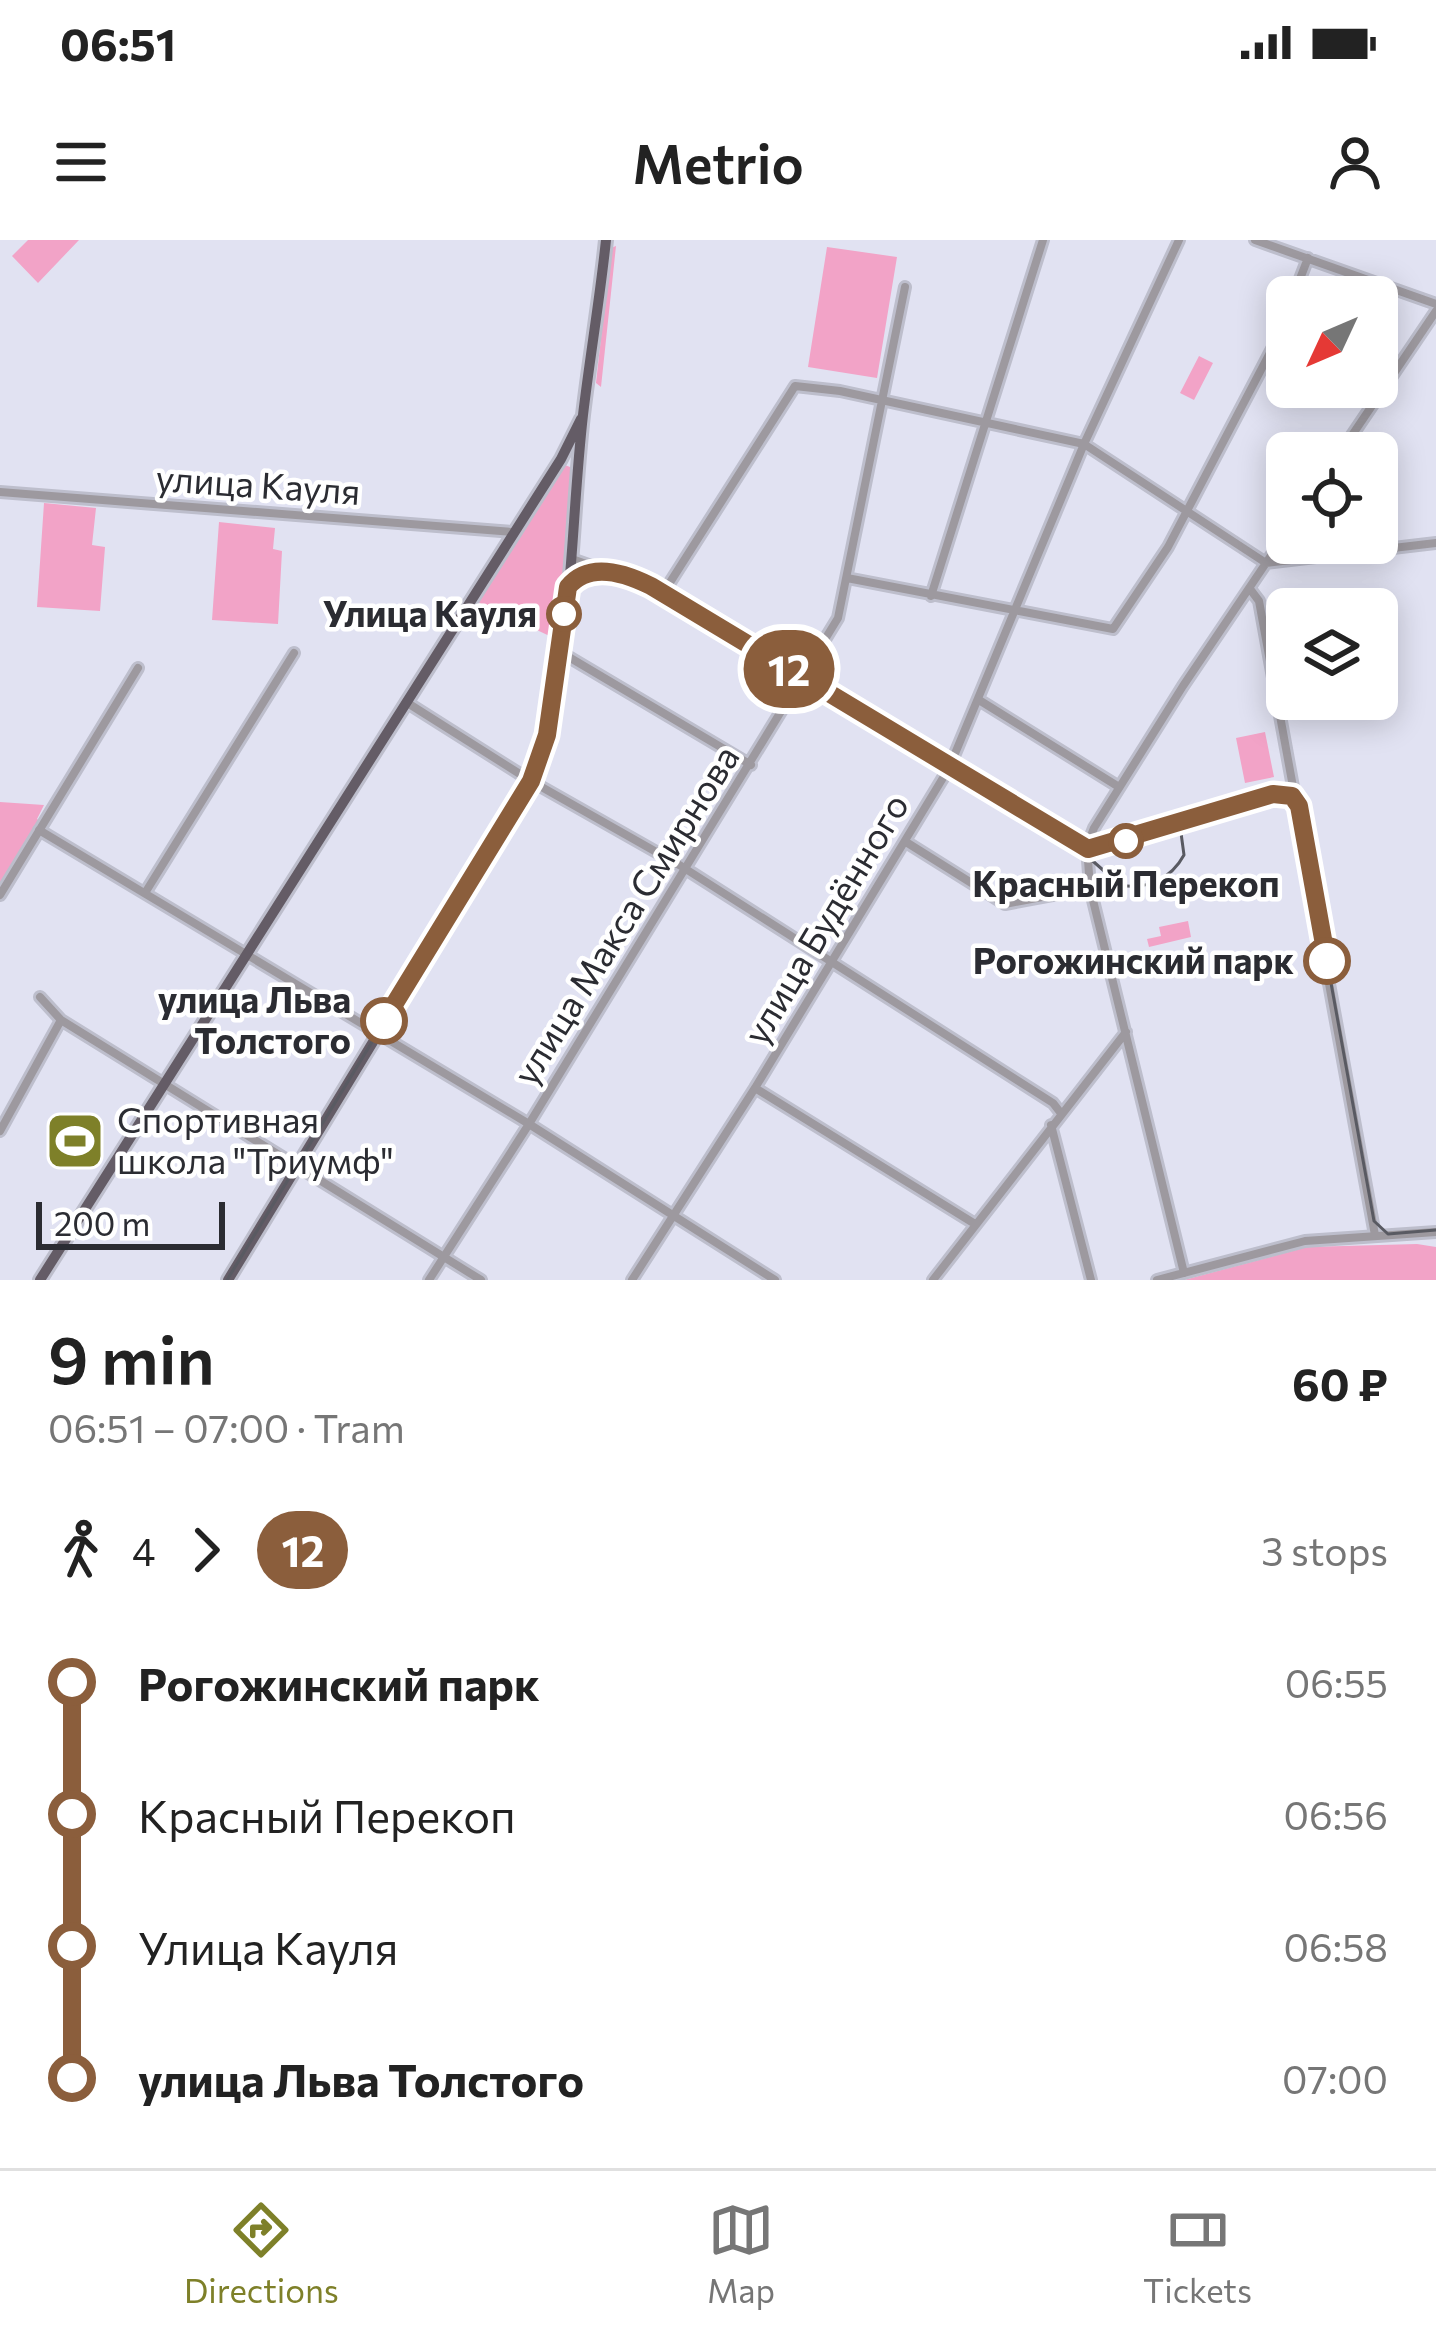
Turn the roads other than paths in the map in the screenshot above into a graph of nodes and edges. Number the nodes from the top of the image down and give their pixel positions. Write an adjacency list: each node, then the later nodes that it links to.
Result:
1 (606, 240): 11 (main road)
2 (1043, 240): 12 (street)
3 (1179, 240): 14 (street, улица Будённого)
4 (1255, 240): 5 (street)
5 (1308, 258): 6 (street); 8 (street)
6 (1301, 276)
7 (905, 287): 10 (street, улица Макса Смирнова)
8 (1436, 307): 13 (street)
9 (1266, 360): 18 (street)
10 (880, 400): 12 (street); 24 (street, улица Макса Смирнова); 26 (street)
11 (584, 415): 15 (main road); 16 (main road)
12 (984, 424): 14 (street); 27 (street)
13 (1354, 432)
14 (1084, 444): 18 (street); 28 (street, улица Будённого)
15 (560, 458): 16 (main road); 19 (main road)
16 (580, 467): 22 (main road)
17 (0, 492): 19 (street, улица Кауля)
18 (1186, 509): 23 (street); 28 (street)
19 (512, 532): 34 (main road)
20 (1436, 543): 21 (street)
21 (1398, 547)
22 (572, 560): 26 (street); 29 (main road)
23 (1266, 563): 25 (street)
24 (848, 578): 27 (street); 32 (street, улица Макса Смирнова)
25 (1250, 590): 38 (street); 39 (street)
26 (662, 595): 32 (street)
27 (931, 596): 28 (street)
28 (1016, 612): 33 (street, улица Будённого)
29 (562, 652): 35 (street); 37 (main road)
30 (294, 653): 45 (street)
31 (138, 668): 40 (street)
32 (801, 679): 35 (street, улица Макса Смирнова); 36 (street)
33 (979, 700): 36 (street, улица Будённого); 38 (street)
34 (405, 702): 37 (street); 47 (main road)
35 (751, 765): 43 (street, улица Макса Смирнова)
36 (950, 768): 41 (street, улица Будённого); 42 (street)
37 (532, 781): 43 (street); 52 (main road)
38 (1119, 787): 42 (street)
39 (1298, 806): 42 (street); 63 (street)
40 (39, 830): 45 (street); 46 (street)
41 (906, 842): 44 (street); 48 (street, улица Будённого)
42 (1088, 852): 44 (street)
43 (685, 868): 48 (street); 56 (street, улица Макса Смирнова)
44 (1090, 888): 51 (street)
45 (145, 893): 47 (street)
46 (0, 895)
47 (247, 952): 52 (street); 53 (main road)
48 (832, 962): 54 (street, улица Будённого); 55 (street)
49 (40, 997): 50 (street)
50 (61, 1020): 53 (street); 58 (street)
51 (1126, 1032): 55 (street); 65 (street)
52 (377, 1034): 56 (street); 59 (main road)
53 (166, 1082): 59 (street); 66 (main road)
54 (755, 1088): 60 (street, улица Будённого); 61 (street)
55 (1060, 1112): 57 (street)
56 (530, 1124): 60 (street); 64 (street, улица Макса Смирнова)
57 (1051, 1124): 61 (street); 73 (street)
58 (0, 1131)
59 (298, 1166): 64 (street); 67 (main road)
60 (674, 1216): 70 (street, улица Будённого); 71 (street)
61 (975, 1224): 72 (street)
62 (1436, 1232): 63 (street)
63 (1375, 1235): 65 (street)
64 (444, 1255): 68 (street, улица Макса Смирнова); 69 (street)
65 (1184, 1273): 74 (street)
66 (40, 1280)
67 (228, 1280)
68 (429, 1280)
69 (481, 1280)
70 (632, 1280)
71 (775, 1280)
72 (933, 1280)
73 (1091, 1280)
74 (1157, 1280)

